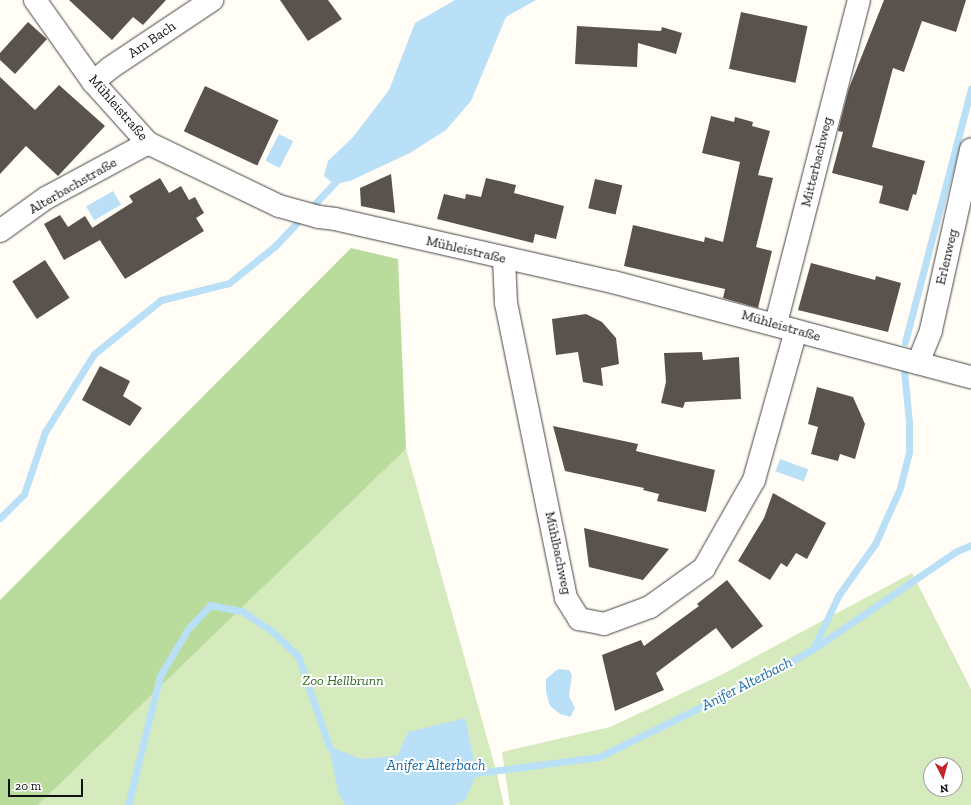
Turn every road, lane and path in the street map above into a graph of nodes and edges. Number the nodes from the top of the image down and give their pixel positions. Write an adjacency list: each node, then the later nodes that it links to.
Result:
1 (35, 0): 4 (street, Mühleistraße)
2 (212, 0): 4 (street, Am Bach)
3 (859, 0): 9 (street, Mitterbachweg)
4 (93, 82): 5 (street, Mühleistraße)
5 (148, 143): 7 (street, Alterbachstraße); 8 (street, Mühleistraße)
6 (971, 149): 11 (street, Erlenweg)
7 (0, 231)
8 (504, 259): 9 (street, Mühleistraße); 10 (street, Mühlbachweg)
9 (776, 323): 10 (street, Mühleistraße)
10 (796, 331): 11 (street, Mühleistraße)
11 (918, 363): 12 (street, Mühleistraße)
12 (971, 377)

